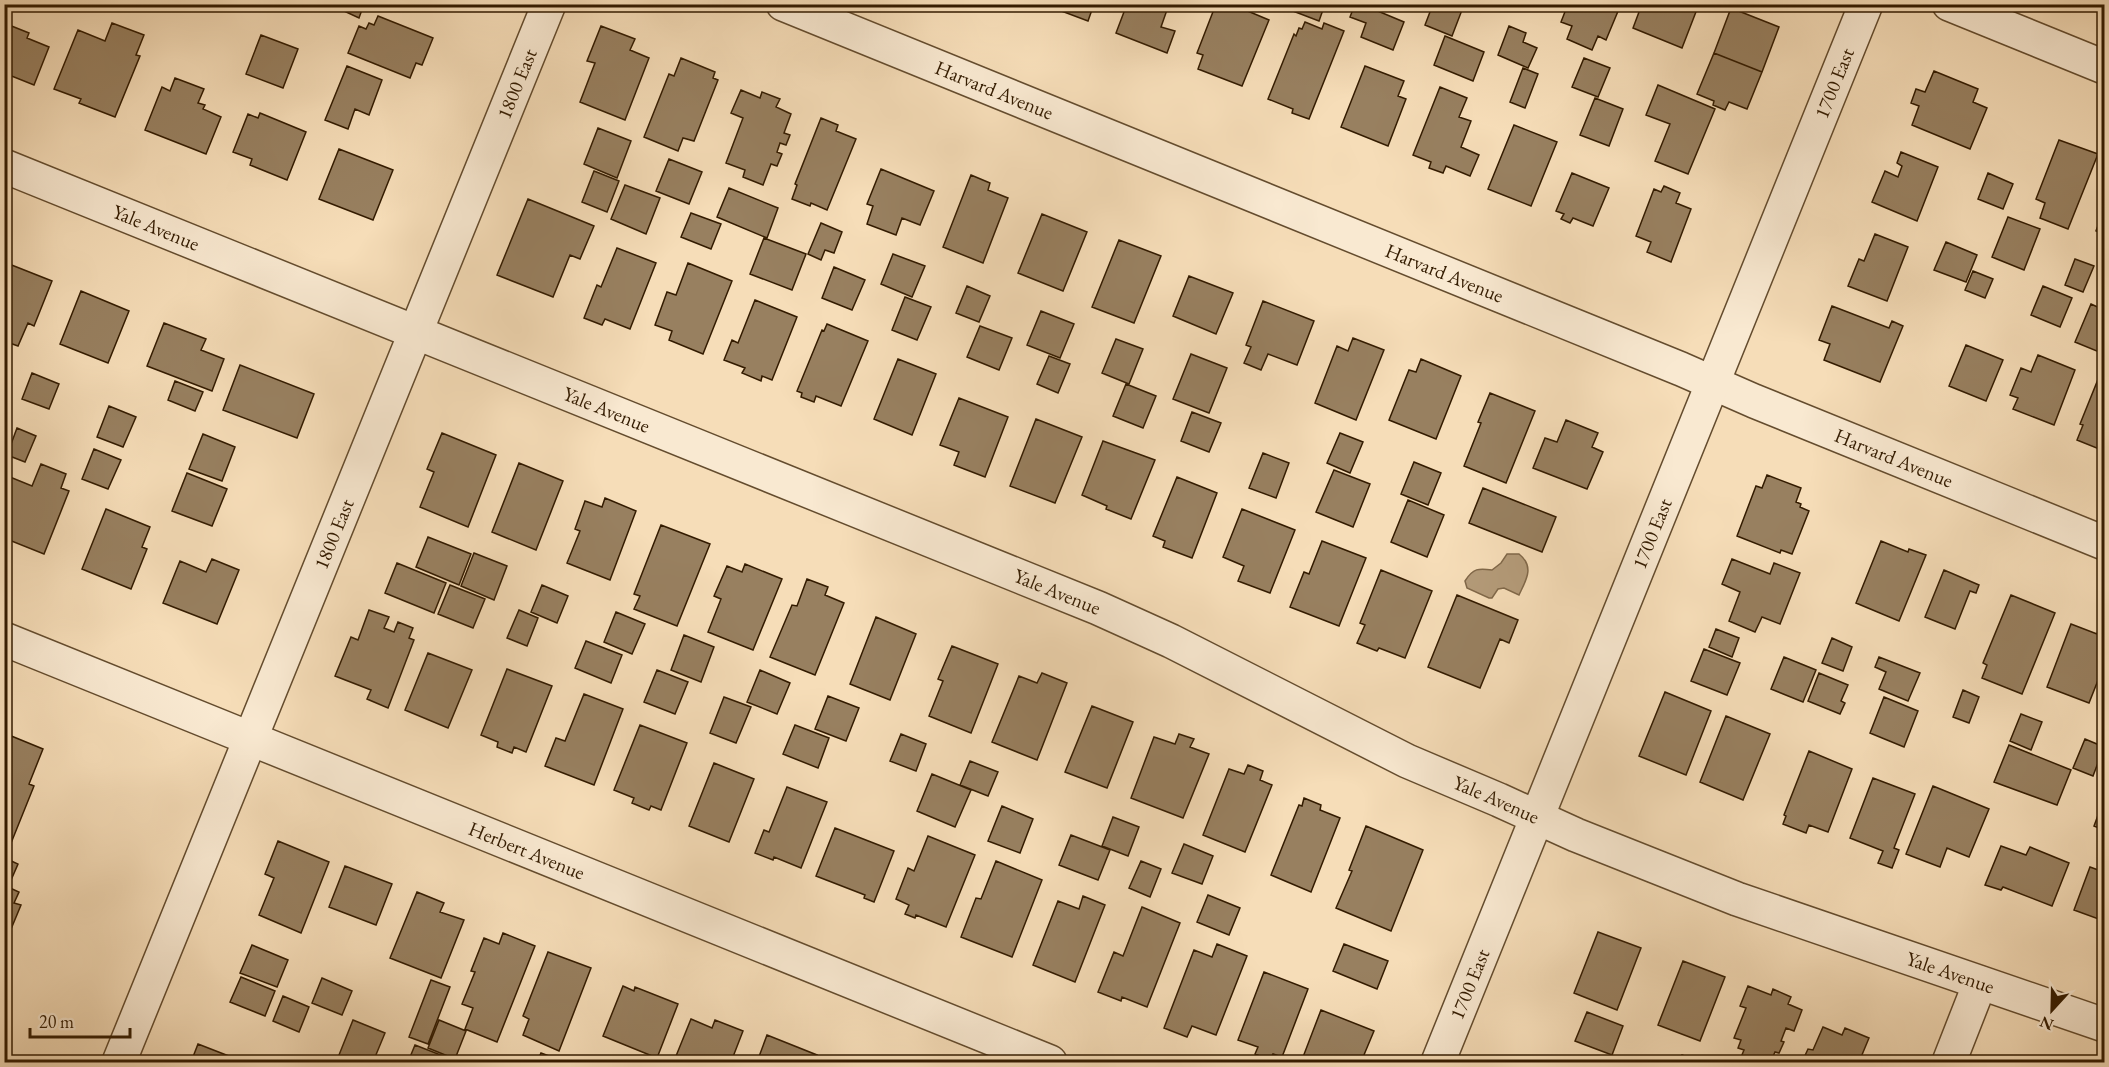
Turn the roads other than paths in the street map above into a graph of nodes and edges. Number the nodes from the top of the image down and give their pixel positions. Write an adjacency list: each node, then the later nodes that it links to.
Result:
1 (549, 4): 7 (street, 1800 East)
2 (783, 4): 8 (street, Harvard Avenue)
3 (1866, 4): 8 (street, 1700 East)
4 (1948, 4): 5 (street)
5 (2104, 67)
6 (4, 166): 7 (street, Yale Avenue)
7 (416, 333): 11 (street, 1800 East); 12 (street, Yale Avenue)
8 (1714, 383): 9 (street, Harvard Avenue); 12 (street, 1700 East)
9 (2104, 543)
10 (4, 639): 11 (street, Herbert Avenue)
11 (250, 740): 15 (street, 1800 East); 16 (street, Herbert Avenue)
12 (1536, 817): 13 (street, Yale Avenue); 17 (street, 1700 East)
13 (1980, 983): 14 (street, Yale Avenue); 18 (street)
14 (2104, 1025)
15 (119, 1062)
16 (1050, 1062)
17 (1438, 1062)
18 (1949, 1062)

